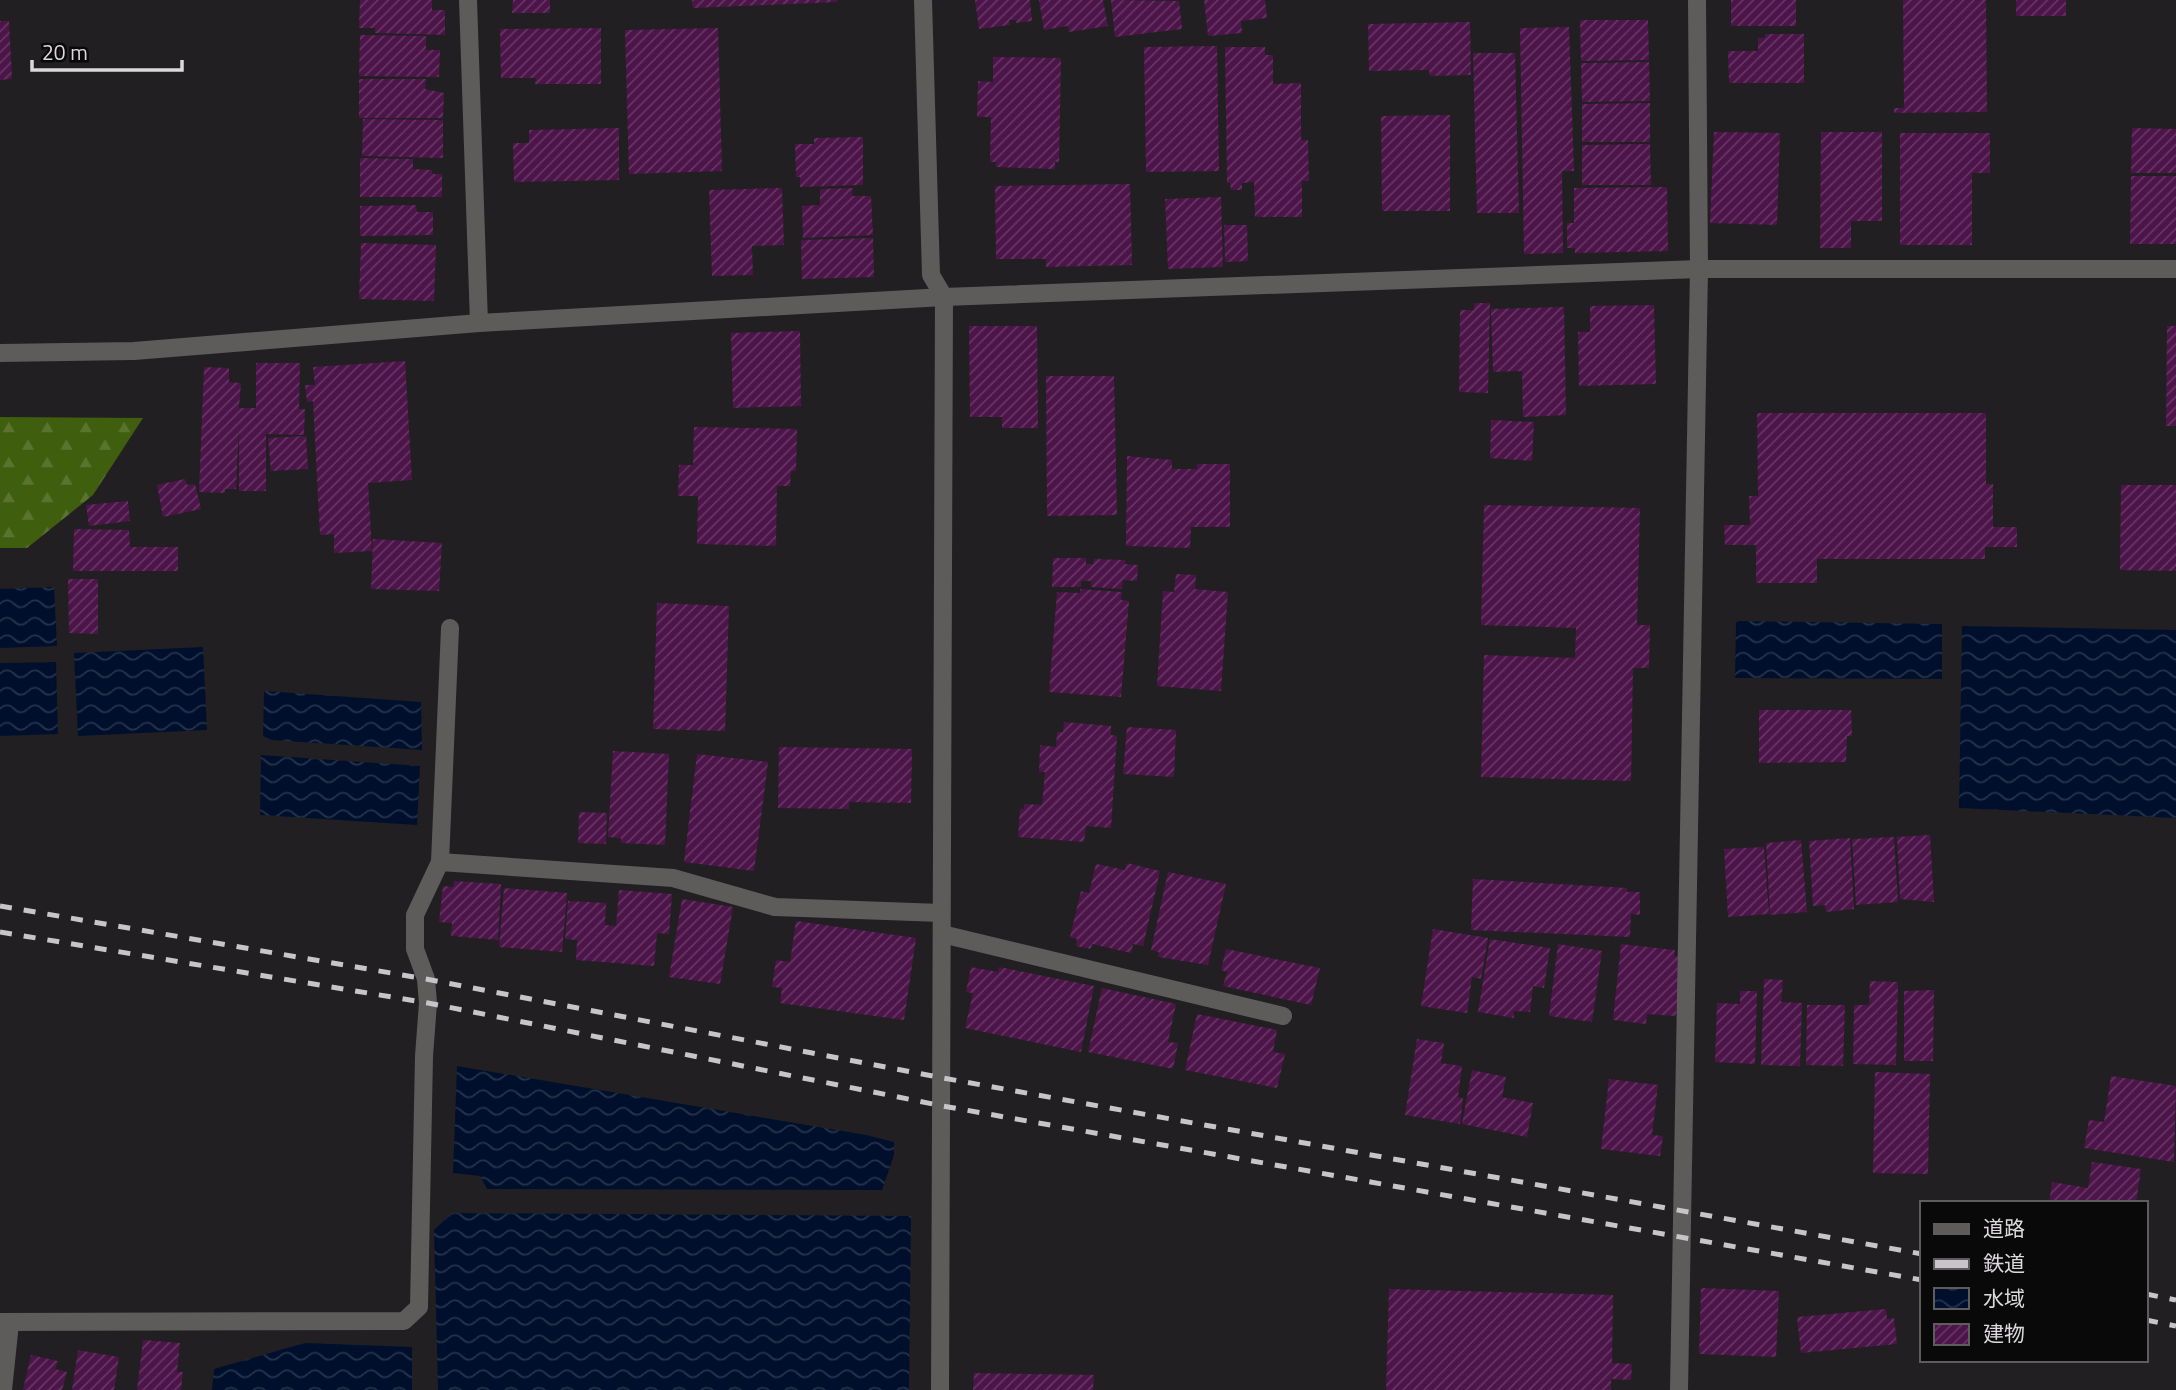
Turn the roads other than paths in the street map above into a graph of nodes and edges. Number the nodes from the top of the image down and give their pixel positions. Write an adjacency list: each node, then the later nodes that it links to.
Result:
1 (468, 0): 7 (street)
2 (923, 0): 6 (street)
3 (1697, 0): 4 (street)
4 (1699, 269): 5 (street); 6 (street); 17 (street)
5 (2176, 269)
6 (944, 297): 7 (street); 11 (street)
7 (479, 323): 8 (street)
8 (0, 353)
9 (450, 628): 10 (street)
10 (440, 862): 11 (street); 14 (street)
11 (941, 914): 12 (street)
12 (942, 934): 13 (street); 16 (street)
13 (1283, 1016)
14 (5, 1323): 15 (street)
15 (3, 1390)
16 (940, 1390)
17 (1679, 1390)

